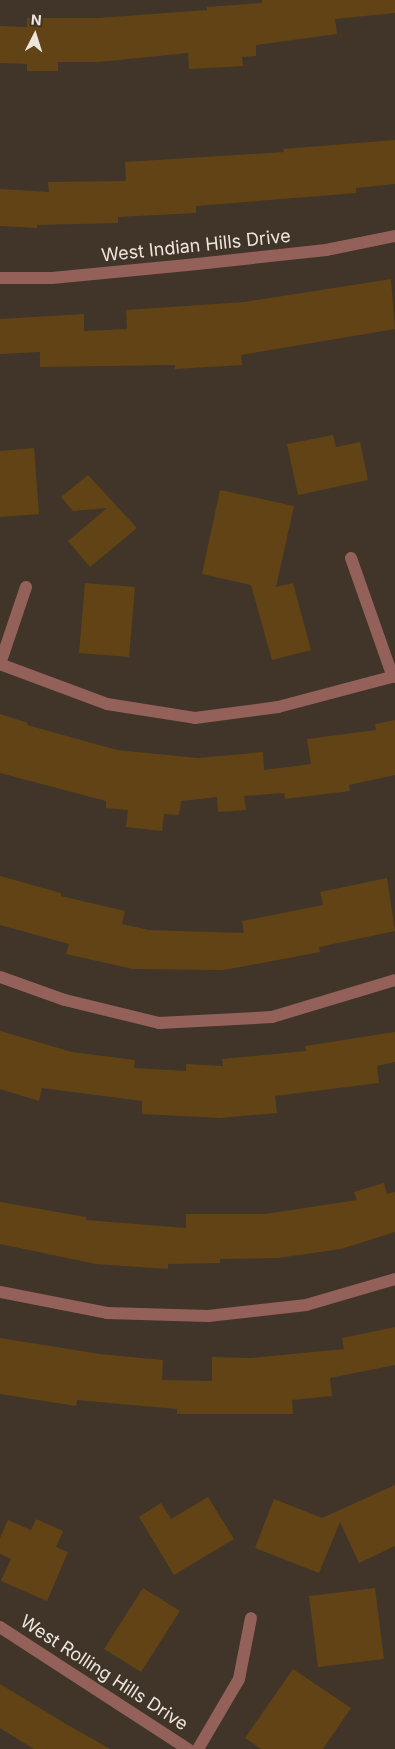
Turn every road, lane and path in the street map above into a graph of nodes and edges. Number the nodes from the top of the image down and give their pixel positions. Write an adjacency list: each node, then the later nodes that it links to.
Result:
1 (395, 236): 2 (street, West Indian Hills Drive)
2 (0, 278)
3 (351, 558): 5 (street)
4 (26, 586): 5 (street)
5 (394, 676)
6 (0, 977): 7 (street)
7 (395, 980)
8 (395, 1280): 9 (street)
9 (0, 1292)
10 (251, 1618): 13 (street)
11 (0, 1627): 12 (street, West Rolling Hills Drive)
12 (188, 1749)
13 (198, 1749)

